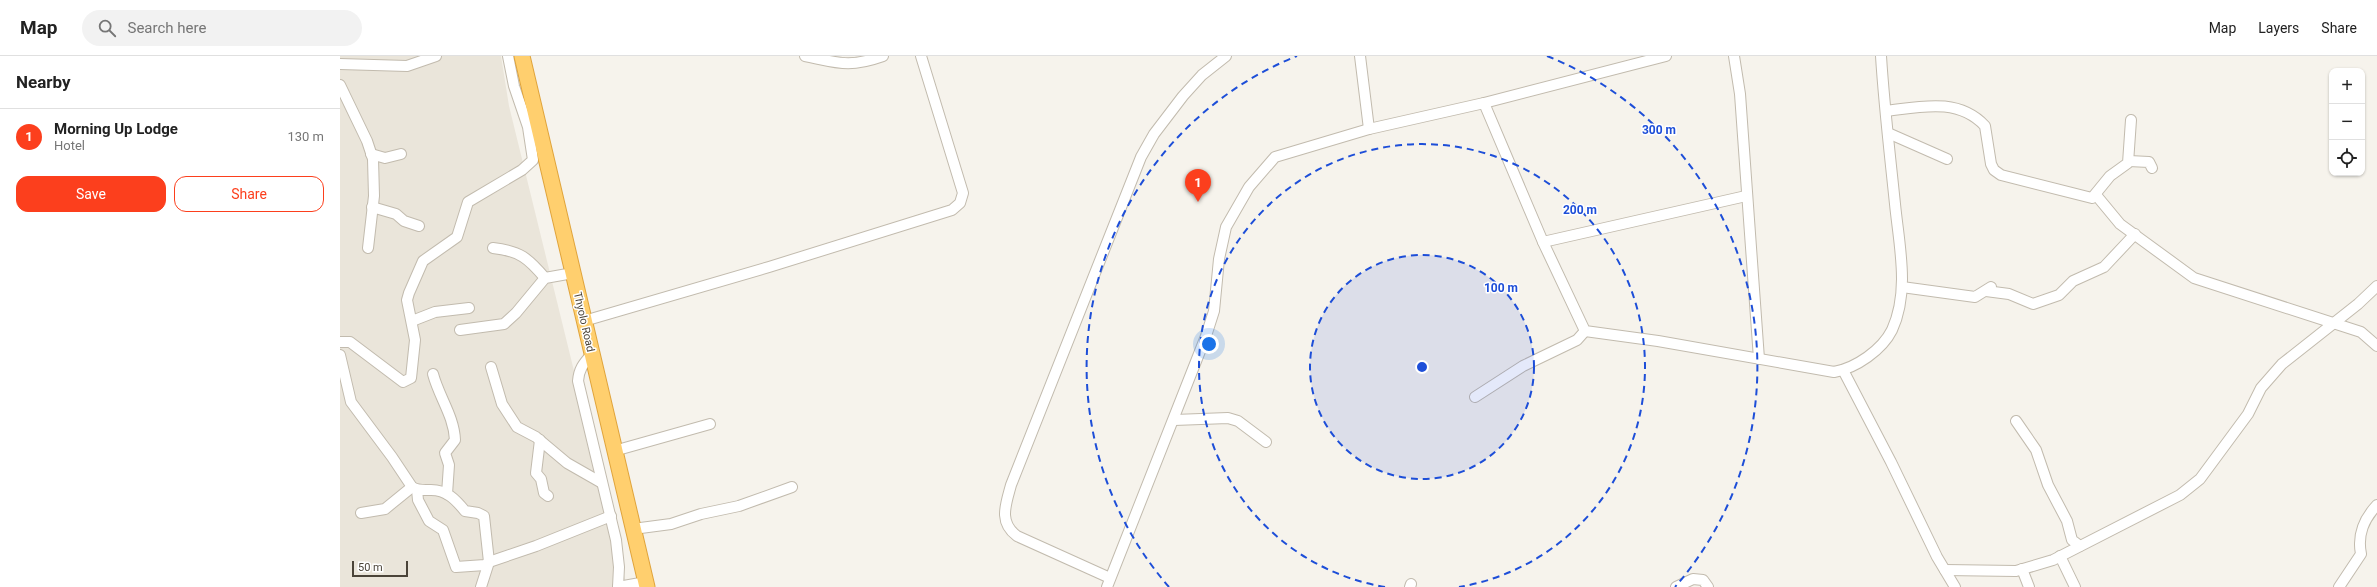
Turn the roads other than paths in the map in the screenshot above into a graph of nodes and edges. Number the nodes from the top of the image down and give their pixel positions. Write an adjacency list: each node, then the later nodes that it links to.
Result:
1 (436, 56): 11 (street)
2 (805, 56): 3 (street)
3 (883, 56)
4 (921, 56): 38 (street)
5 (1226, 56): 71 (street)
6 (1360, 56): 17 (street)
7 (1666, 56): 13 (street)
8 (1734, 56): 25 (street)
9 (1881, 56): 14 (street)
10 (516, 60): 16 (highway, Thyolo Road)
11 (340, 64)
12 (340, 86): 19 (street)
13 (1484, 102): 17 (street); 29 (street)
14 (1886, 111): 18 (street); 24 (street)
15 (2131, 120): 22 (street)
16 (533, 123): 32 (highway, Thyolo Road); 37 (street)
17 (1369, 129): 51 (street)
18 (1888, 133): 21 (street); 35 (street)
19 (371, 154): 20 (street); 26 (street)
20 (401, 154)
21 (1948, 159)
22 (2129, 161): 23 (street); 24 (street)
23 (2152, 168)
24 (2096, 195): 28 (street)
25 (1746, 196): 29 (street); 46 (street)
26 (372, 207): 27 (street); 30 (street)
27 (419, 226)
28 (2135, 234): 35 (street); 39 (street)
29 (1543, 242): 41 (street)
30 (368, 248)
31 (493, 248): 33 (street)
32 (573, 273): 33 (street); 38 (highway, Thyolo Road)
33 (546, 278): 40 (street)
34 (2377, 286): 39 (street)
35 (1902, 287): 48 (street)
36 (470, 308): 37 (street)
37 (412, 321): 42 (street)
38 (584, 321): 45 (highway, Thyolo Road)
39 (2334, 322): 43 (street); 66 (street)
40 (460, 330)
41 (1585, 331): 46 (street); 50 (street)
42 (340, 342)
43 (2377, 346)
44 (340, 355): 59 (street)
45 (592, 355): 56 (highway, Thyolo Road); 57 (street)
46 (1759, 359): 48 (street)
47 (491, 367): 54 (street)
48 (1843, 370): 70 (street)
49 (433, 374): 60 (street)
50 (1474, 397)
51 (1174, 420): 55 (street); 71 (street)
52 (2016, 421): 66 (street)
53 (710, 424): 56 (street)
54 (540, 440): 57 (street); 61 (street)
55 (1266, 442)
56 (614, 451): 65 (highway, Thyolo Road)
57 (602, 483): 64 (street)
58 (792, 486): 65 (street)
59 (414, 489): 60 (street); 63 (street); 68 (street)
60 (447, 494): 68 (street)
61 (548, 496)
62 (2377, 505): 80 (street)
63 (361, 513)
64 (611, 516): 68 (street); 74 (street)
65 (633, 529): 72 (highway, Thyolo Road)
66 (2080, 546): 67 (street)
67 (2060, 556): 69 (street); 79 (street)
68 (489, 562): 73 (street)
69 (2022, 569): 70 (street); 78 (street)
70 (1945, 570): 77 (street)
71 (1108, 583)
72 (646, 584): 74 (street)
73 (481, 587)
74 (618, 587)
75 (1676, 587): 76 (street)
76 (1708, 587)
77 (1955, 587)
78 (2028, 587)
79 (2075, 587)
80 (2339, 587)

